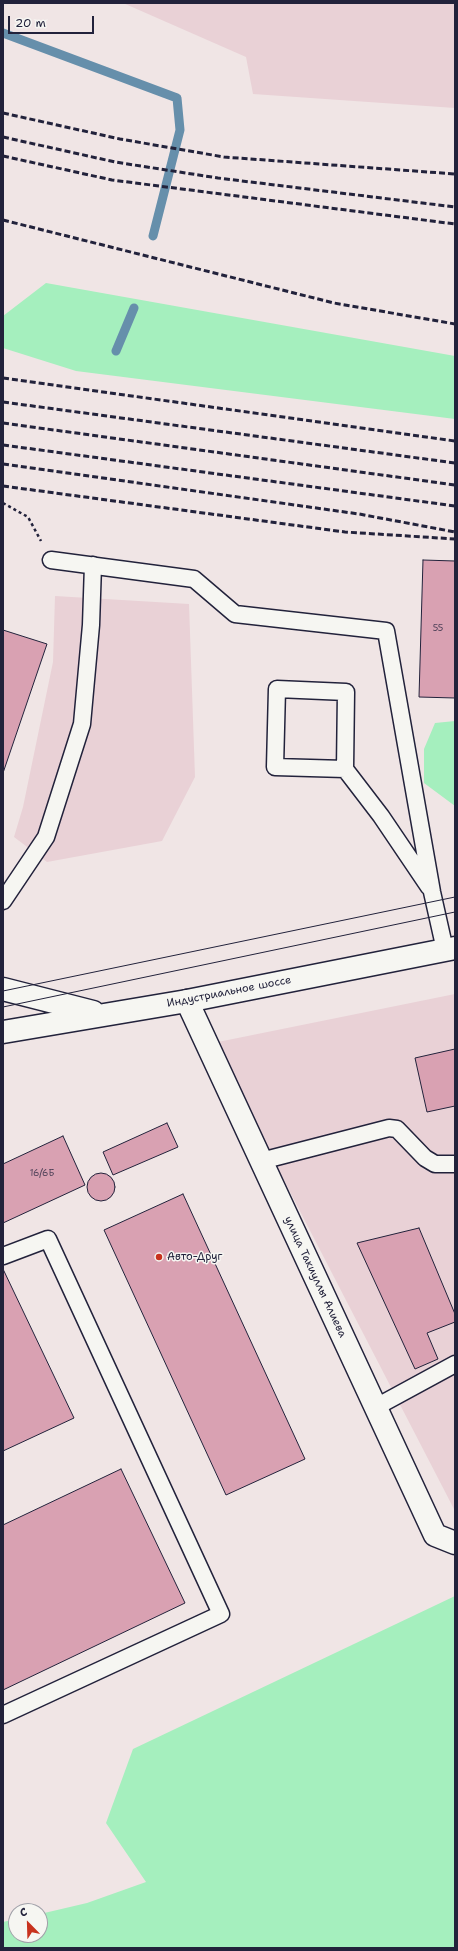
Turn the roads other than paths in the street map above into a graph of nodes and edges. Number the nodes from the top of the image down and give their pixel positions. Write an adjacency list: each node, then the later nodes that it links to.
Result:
1 (50, 560): 2 (lane)
2 (93, 565): 4 (lane); 5 (lane)
3 (345, 769): 3 (lane); 4 (lane)
4 (432, 892): 6 (lane)
5 (3, 901)
6 (450, 949): 8 (street, Индустриальное шоссе)
7 (3, 989): 9 (street, Индустриальное шоссе)
8 (187, 1001): 9 (street, Индустриальное шоссе); 11 (street, улица Такиуллы Алиева)
9 (100, 1014): 10 (street)
10 (3, 1032)
11 (261, 1161): 12 (lane); 15 (street, улица Такиуллы Алиева)
12 (455, 1164)
13 (3, 1256): 17 (lane)
14 (455, 1364): 15 (lane)
15 (376, 1407): 16 (street, улица Такиуллы Алиева)
16 (455, 1543)
17 (3, 1715)

